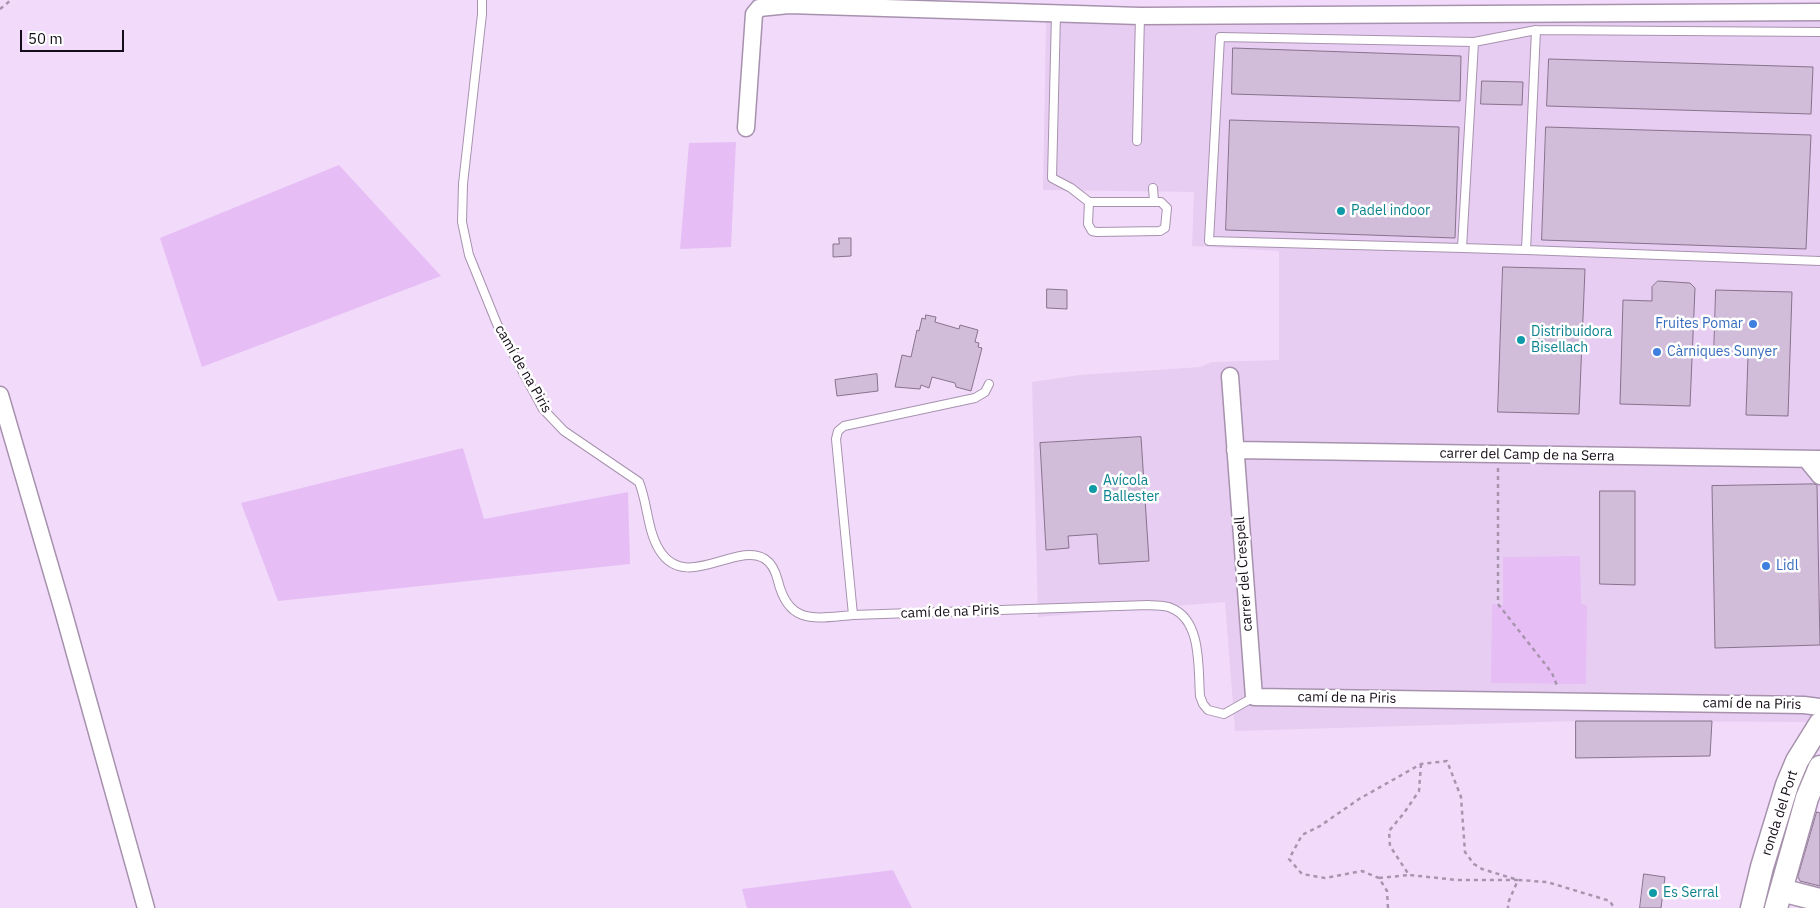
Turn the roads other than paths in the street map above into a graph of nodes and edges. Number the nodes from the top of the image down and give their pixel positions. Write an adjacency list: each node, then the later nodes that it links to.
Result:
1 (482, 0): 22 (lane, camí de na Piris)
2 (1820, 12): 4 (street)
3 (1056, 14): 4 (street); 8 (street); 12 (lane)
4 (1140, 16): 9 (lane)
5 (1536, 30): 6 (lane); 7 (lane); 14 (lane)
6 (1820, 32)
7 (1474, 42): 13 (lane); 13 (lane)
8 (746, 128)
9 (1137, 141)
10 (1153, 188): 11 (lane)
11 (1154, 201): 12 (lane); 12 (lane)
12 (1089, 202)
13 (1462, 248): 14 (lane)
14 (1526, 250): 15 (lane)
15 (1820, 261)
16 (1230, 376): 19 (street, carrer del Crespell)
17 (990, 384): 22 (lane)
18 (0, 395): 29 (street)
19 (1234, 450): 20 (street, carrer del Camp de na Serra); 23 (street, carrer del Crespell)
20 (1813, 459): 21 (street)
21 (1820, 476)
22 (853, 615): 23 (lane, camí de na Piris)
23 (1254, 697): 24 (street, camí de na Piris)
24 (1820, 707)
25 (1820, 724): 30 (main road, ronda del Port)
26 (1819, 770): 27 (main road, ronda del Port)
27 (1778, 899): 28 (main road); 31 (main road)
28 (1820, 900)
29 (146, 908)
30 (1752, 908)
31 (1760, 908)

